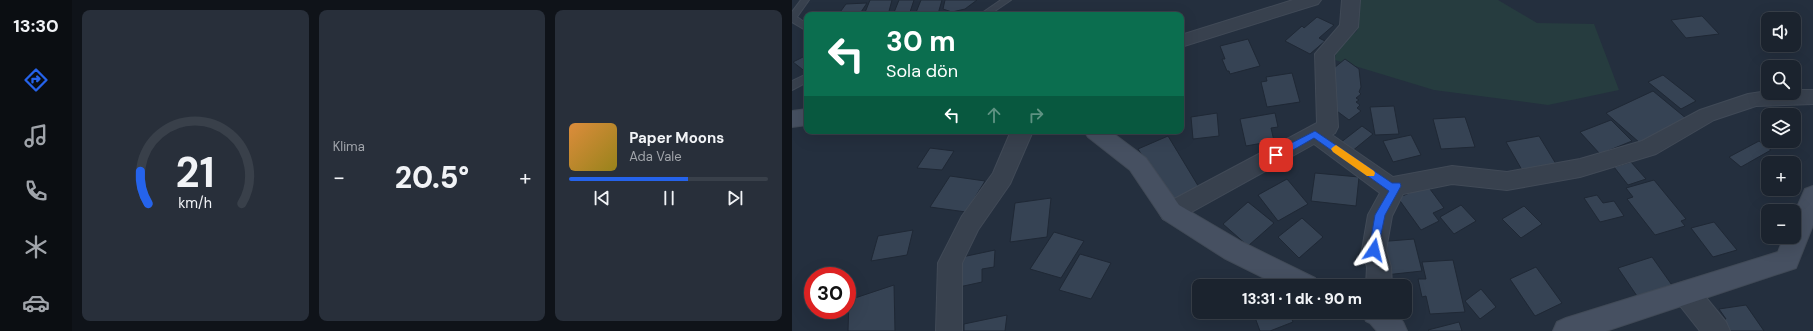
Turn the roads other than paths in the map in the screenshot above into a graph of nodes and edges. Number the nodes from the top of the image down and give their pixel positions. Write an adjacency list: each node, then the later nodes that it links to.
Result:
1 (805, 0): 6 (lane)
2 (1006, 0): 5 (lane)
3 (1312, 0): 8 (street)
4 (1351, 0): 16 (street)
5 (988, 12)
6 (792, 18): 7 (lane)
7 (804, 26)
8 (1184, 40)
9 (804, 79): 10 (lane)
10 (792, 86)
11 (1813, 97): 17 (street)
12 (804, 117): 13 (street)
13 (792, 118)
14 (1021, 134): 23 (street)
15 (1099, 134): 19 (street)
16 (1315, 134): 17 (street); 19 (street)
17 (1396, 186): 21 (street)
18 (1813, 196): 22 (street)
19 (1171, 212): 20 (street)
20 (1292, 279)
21 (1379, 279)
22 (1686, 293): 24 (street); 25 (street)
23 (949, 331)
24 (1566, 331)
25 (1717, 331)

